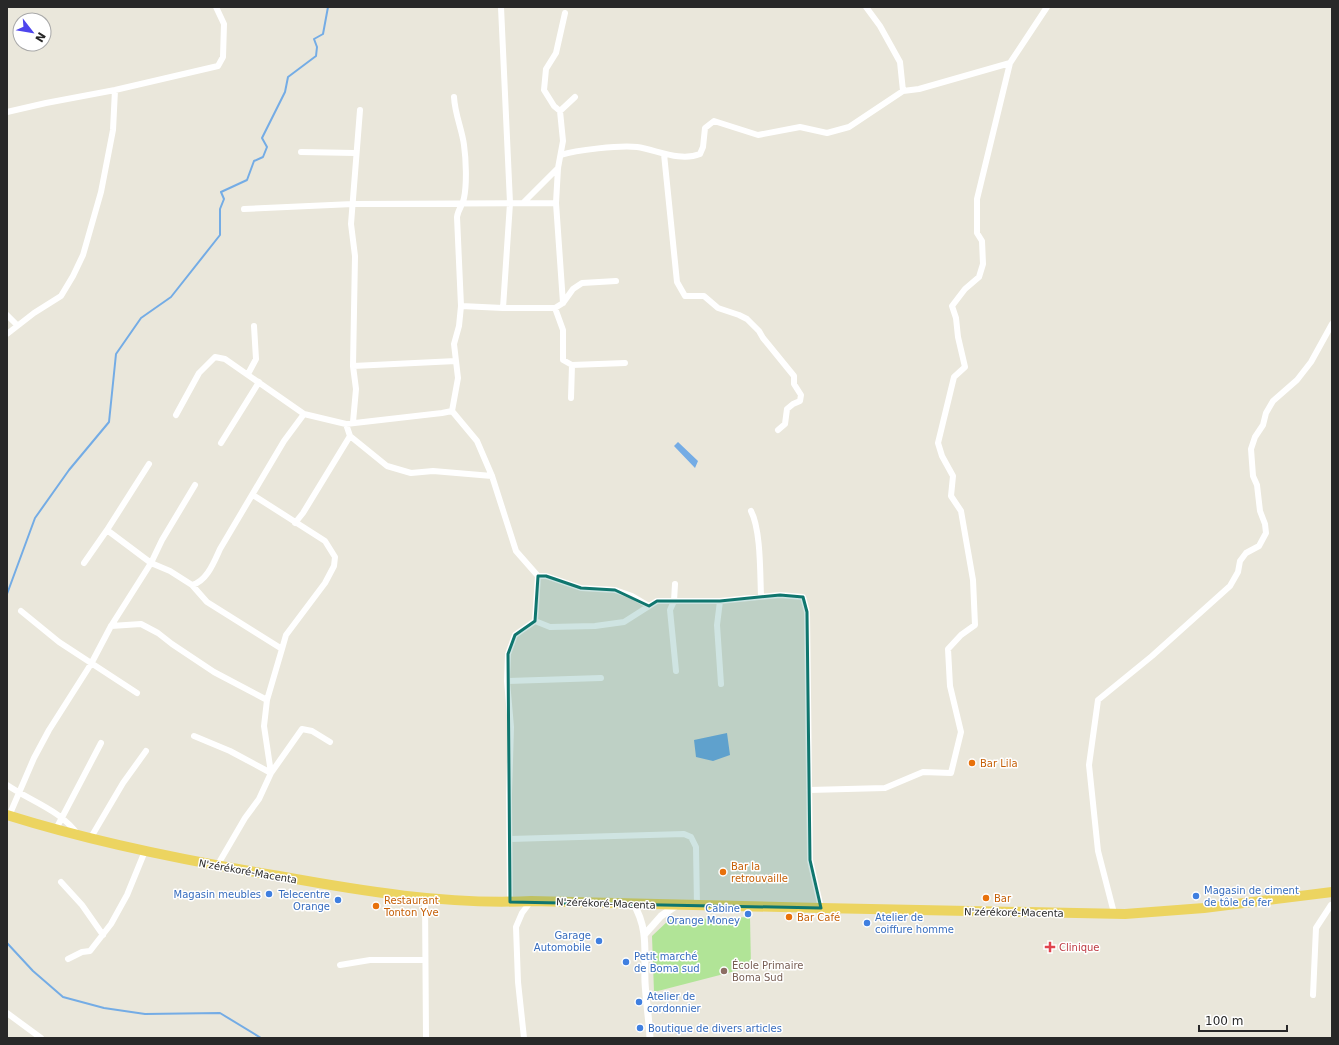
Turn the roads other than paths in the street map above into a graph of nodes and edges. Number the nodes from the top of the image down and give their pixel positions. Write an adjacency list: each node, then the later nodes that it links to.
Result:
1 (216, 7): 7 (street)
2 (501, 7): 20 (street)
3 (866, 7): 8 (street)
4 (1047, 7): 6 (street)
5 (565, 13): 12 (street)
6 (1010, 63): 8 (street); 82 (street)
7 (115, 90): 13 (street); 32 (street)
8 (903, 91): 16 (street)
9 (454, 97): 19 (street)
10 (575, 97): 12 (street)
11 (360, 110): 15 (street)
12 (560, 111): 17 (street)
13 (7, 112)
14 (301, 152): 15 (street)
15 (355, 153): 23 (street)
16 (664, 154): 17 (street); 46 (street)
17 (561, 155): 18 (street)
18 (558, 168): 21 (street); 22 (street)
19 (462, 203): 20 (street); 23 (street); 27 (street)
20 (510, 203): 21 (street); 28 (street)
21 (523, 203): 22 (street)
22 (556, 203): 26 (street)
23 (352, 204): 24 (street); 38 (street)
24 (244, 209)
25 (616, 282): 26 (street)
26 (563, 303): 29 (street)
27 (461, 306): 28 (street); 35 (street)
28 (503, 308): 29 (street)
29 (555, 308): 37 (street)
30 (7, 315): 32 (street)
31 (1332, 324): 102 (street)
32 (17, 325): 34 (street)
33 (254, 326): 39 (street)
34 (7, 334)
35 (456, 361): 38 (street); 42 (street)
36 (625, 363): 37 (street)
37 (572, 365): 41 (street)
38 (353, 366): 45 (street)
39 (248, 374): 40 (street); 44 (street)
40 (259, 382): 43 (street); 48 (street)
41 (571, 398)
42 (452, 411): 45 (street); 50 (street)
43 (304, 414): 45 (street); 52 (street)
44 (176, 415)
45 (350, 423): 47 (street)
46 (778, 430)
47 (350, 436): 50 (street); 54 (street)
48 (221, 443)
49 (149, 464): 55 (street)
50 (492, 476): 58 (street)
51 (195, 485): 57 (street)
52 (253, 495): 54 (street); 60 (street)
53 (751, 511): 61 (street)
54 (295, 523): 68 (street)
55 (107, 530): 56 (street); 57 (street)
56 (84, 563)
57 (152, 563): 60 (street); 67 (street)
58 (538, 576): 64 (street); 66 (street)
59 (674, 584): 62 (street)
60 (192, 585): 68 (street)
61 (761, 596): 63 (street); 82 (street)
62 (674, 601): 63 (street); 64 (street); 70 (street)
63 (720, 601): 73 (street)
64 (649, 606): 66 (street)
65 (21, 611): 69 (street)
66 (535, 621): 72 (street)
67 (111, 626): 69 (street); 75 (street)
68 (282, 649): 75 (street)
69 (91, 664): 74 (street); 83 (street)
70 (676, 671)
71 (601, 678): 72 (street)
72 (507, 681): 89 (street)
73 (721, 684)
74 (137, 693)
75 (267, 700): 80 (street)
76 (194, 736): 80 (street)
77 (330, 742): 80 (street)
78 (101, 743): 85 (street)
79 (146, 751): 88 (street)
80 (271, 773): 91 (street)
81 (7, 785): 83 (street)
82 (809, 790): 101 (street)
83 (19, 794): 84 (street); 85 (street)
84 (8, 816): 86 (highway, N'zérékoré-Macenta)
85 (62, 817): 86 (street); 87 (street)
86 (56, 829): 87 (highway, N'zérékoré-Macenta)
87 (79, 836): 88 (highway, N'zérékoré-Macenta)
88 (90, 839): 90 (highway, N'zérékoré-Macenta)
89 (510, 839): 96 (street); 99 (street)
90 (145, 851): 91 (highway, N'zérékoré-Macenta); 104 (street)
91 (217, 866): 94 (highway, N'zérékoré-Macenta)
92 (61, 882): 104 (street)
93 (1327, 893): 100 (street); 102 (highway, N'zérékoré-Macenta)
94 (425, 898): 96 (highway, N'zérékoré-Macenta); 106 (street)
95 (531, 901): 96 (highway, N'zérékoré-Macenta); 97 (highway, N'zérékoré-Macenta); 112 (street)
96 (510, 902)
97 (633, 903): 98 (highway, N'zérékoré-Macenta); 103 (street)
98 (677, 905): 99 (highway, N'zérékoré-Macenta); 103 (street)
99 (697, 906): 101 (highway, N'zérékoré-Macenta)
100 (1331, 906): 108 (street)
101 (821, 908): 102 (highway, N'zérékoré-Macenta)
102 (1114, 913)
103 (645, 934): 113 (street)
104 (103, 935): 105 (street)
105 (68, 960)
106 (425, 960): 107 (street); 111 (street)
107 (340, 965)
108 (1313, 995)
109 (7, 1013): 110 (street)
110 (41, 1038)
111 (426, 1038)
112 (524, 1038)
113 (650, 1038)

